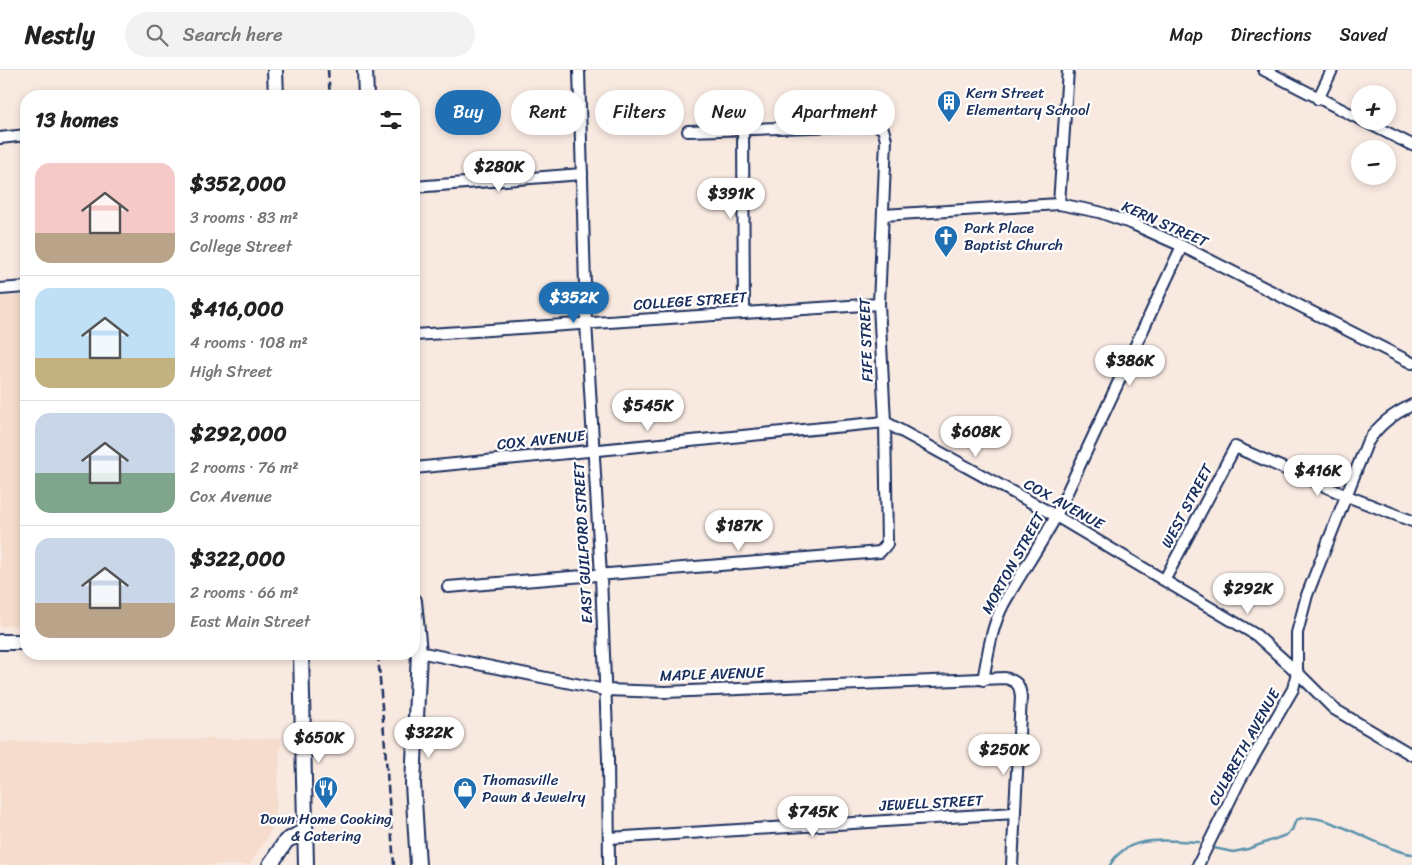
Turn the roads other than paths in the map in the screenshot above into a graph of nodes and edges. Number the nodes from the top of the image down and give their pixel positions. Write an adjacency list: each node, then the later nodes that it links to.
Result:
1 (275, 70): 7 (street)
2 (365, 70): 8 (street)
3 (579, 70): 19 (street, EAST GUILFORD STREET)
4 (1068, 70): 21 (street)
5 (1264, 70): 9 (street)
6 (1332, 70): 9 (street)
7 (276, 90)
8 (366, 90)
9 (1318, 98): 10 (street)
10 (1351, 114)
11 (764, 128): 22 (street, FIFE STREET)
12 (1382, 130): 18 (street)
13 (688, 131): 14 (street)
14 (694, 131)
15 (744, 135): 27 (street)
16 (20, 136): 17 (street)
17 (0, 138)
18 (1412, 145)
19 (582, 174): 20 (street); 28 (street, EAST GUILFORD STREET)
20 (420, 187)
21 (1059, 204): 22 (street, KERN STREET); 23 (street, KERN STREET)
22 (883, 215): 26 (street, FIFE STREET)
23 (1182, 246): 30 (street, KERN STREET); 36 (street, MORTON STREET)
24 (20, 287): 25 (street)
25 (0, 289)
26 (879, 304): 27 (street, COLLEGE STREET); 32 (street, FIFE STREET)
27 (744, 312): 28 (street, COLLEGE STREET)
28 (586, 322): 29 (street, COLLEGE STREET); 33 (street, EAST GUILFORD STREET)
29 (420, 336)
30 (1412, 363)
31 (1412, 405): 35 (street, CULBRETH AVENUE)
32 (884, 422): 33 (street, COX AVENUE); 36 (street, COX AVENUE); 38 (street, FIFE STREET)
33 (594, 450): 34 (street, COX AVENUE); 38 (street, EAST GUILFORD STREET)
34 (420, 467)
35 (1347, 496): 37 (street); 39 (street, WEST STREET); 46 (street, CULBRETH AVENUE)
36 (1056, 516): 39 (street, COX AVENUE); 47 (street, MORTON STREET)
37 (1412, 521)
38 (602, 576): 40 (street); 48 (street, EAST GUILFORD STREET)
39 (1165, 580): 46 (street, COX AVENUE)
40 (448, 587)
41 (0, 642): 42 (street)
42 (20, 642)
43 (420, 653): 48 (street, MAPLE AVENUE)
44 (301, 660): 51 (street)
45 (416, 660): 55 (street)
46 (1297, 672): 49 (street, COX AVENUE); 58 (street, CULBRETH AVENUE)
47 (983, 680): 48 (street, MAPLE AVENUE); 50 (street, MAPLE AVENUE)
48 (605, 690): 52 (street, EAST GUILFORD STREET)
49 (1412, 755)
50 (1015, 813): 52 (street, JEWELL STREET); 57 (street)
51 (304, 831): 53 (street); 54 (street)
52 (609, 838): 56 (street, EAST GUILFORD STREET)
53 (270, 865)
54 (306, 865)
55 (418, 865)
56 (609, 865)
57 (1012, 865)
58 (1198, 865)

